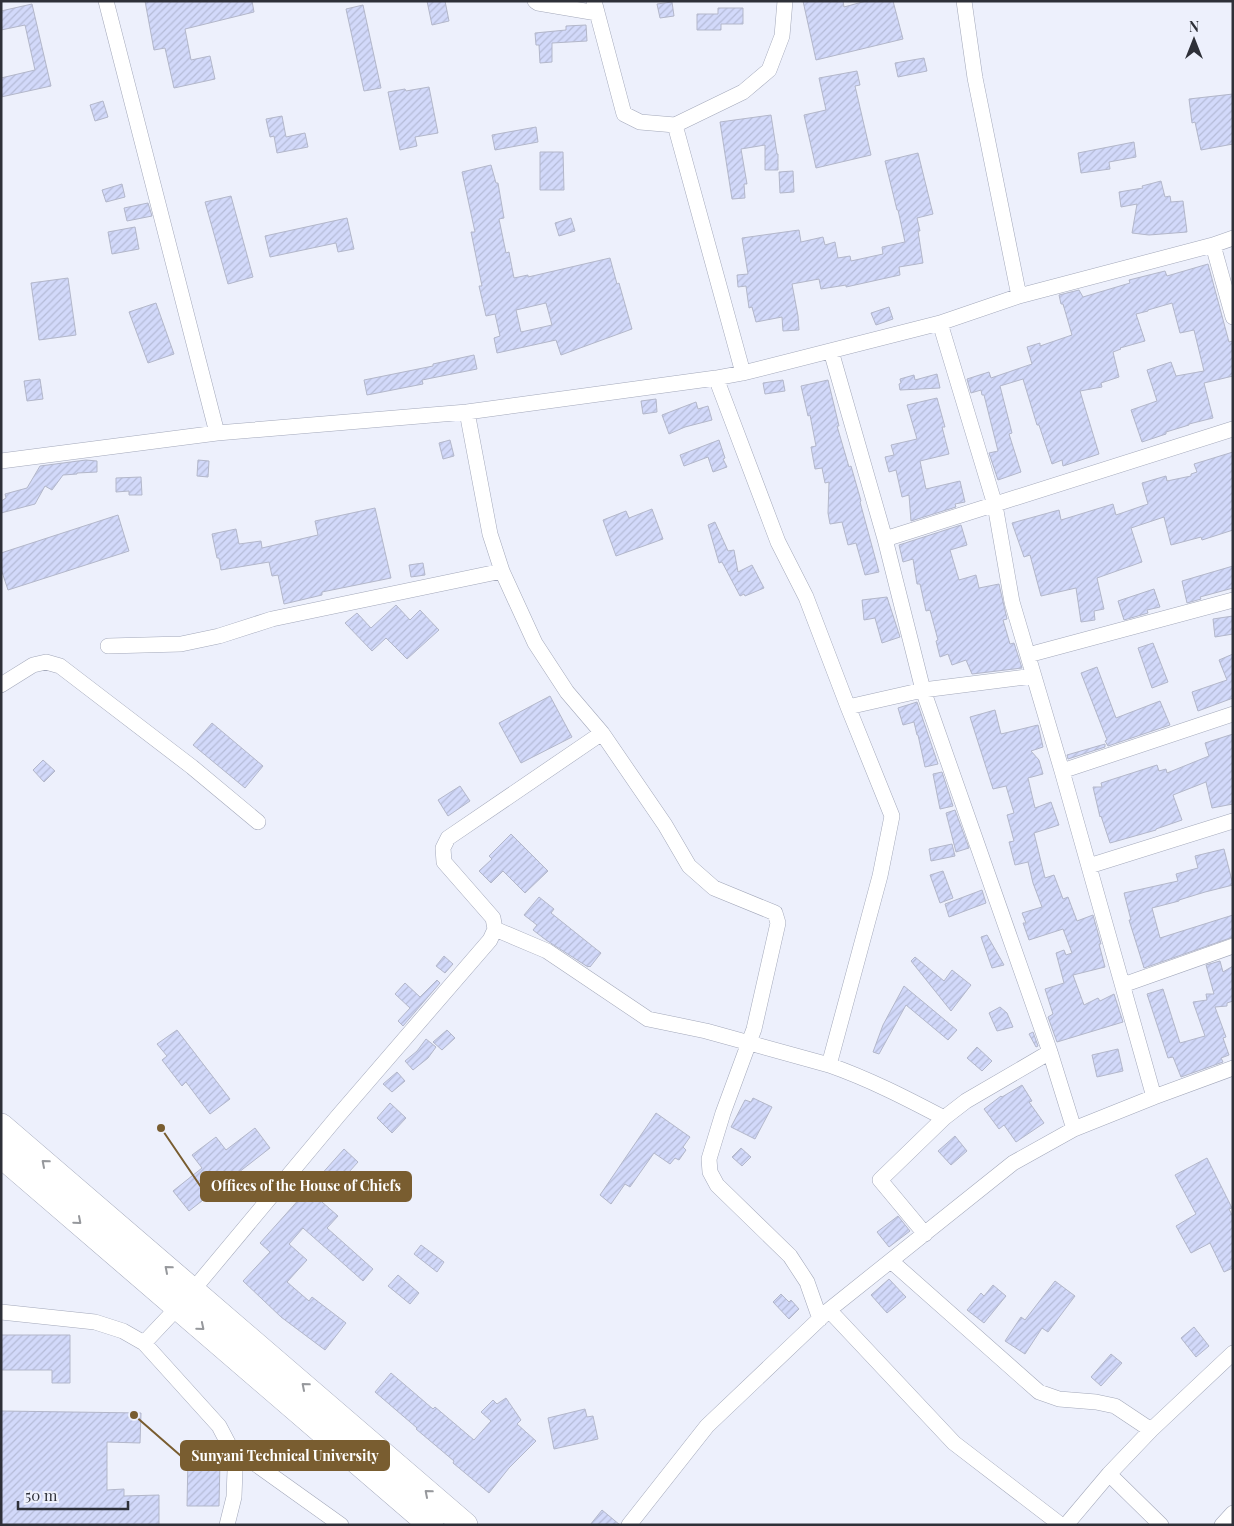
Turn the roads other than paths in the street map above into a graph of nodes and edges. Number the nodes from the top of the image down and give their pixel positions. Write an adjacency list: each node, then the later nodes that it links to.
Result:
1 (106, 1): 17 (street)
2 (535, 1): 5 (street)
3 (785, 1): 6 (street)
4 (964, 1): 9 (street)
5 (596, 7): 6 (street)
6 (675, 125): 13 (street)
7 (1233, 238): 8 (street)
8 (1213, 245): 9 (street); 10 (street)
9 (1019, 296): 11 (street)
10 (1233, 317)
11 (940, 323): 12 (street); 19 (street)
12 (831, 351): 13 (street); 20 (street)
13 (743, 372): 14 (street)
14 (716, 378): 15 (street); 28 (street)
15 (467, 412): 17 (street); 21 (street)
16 (1233, 429): 19 (street)
17 (217, 433): 18 (street)
18 (1, 461)
19 (995, 505): 20 (street); 24 (street)
20 (885, 539): 27 (street)
21 (502, 571): 23 (street); 30 (street)
22 (1233, 600): 24 (street)
23 (108, 646)
24 (1028, 655): 25 (street)
25 (1034, 676): 27 (street); 31 (street)
26 (1, 686): 33 (street)
27 (923, 690): 28 (street); 39 (street)
28 (848, 706): 40 (street)
29 (1233, 714): 31 (street)
30 (602, 733): 35 (street); 38 (street)
31 (1062, 771): 34 (street)
32 (1233, 821): 34 (street)
33 (258, 822)
34 (1089, 866): 37 (street)
35 (495, 929): 38 (street); 49 (street)
36 (1233, 946): 37 (street)
37 (1123, 985): 42 (street)
38 (750, 1042): 40 (street); 51 (street)
39 (1050, 1052): 43 (street); 45 (street)
40 (829, 1065): 43 (street)
41 (1233, 1068): 42 (street)
42 (1154, 1097): 45 (street)
43 (944, 1118): 47 (street)
44 (1, 1126): 49 (main road, one-way to 44)
45 (1074, 1129): 47 (street)
46 (5, 1165): 49 (main road, one-way to 49)
47 (925, 1234): 48 (street)
48 (891, 1261): 51 (street); 54 (street)
49 (185, 1299): 52 (street); 60 (main road, one-way to 60); 61 (main road, one-way to 49)
50 (1, 1312): 52 (street)
51 (825, 1315): 62 (street); 63 (street)
52 (144, 1343): 55 (street)
53 (1233, 1353): 54 (street)
54 (1151, 1430): 56 (street)
55 (229, 1444): 58 (street); 59 (street)
56 (1109, 1474): 64 (street); 65 (street)
57 (1233, 1513): 66 (street)
58 (227, 1525)
59 (341, 1525)
60 (430, 1525)
61 (465, 1525)
62 (629, 1525)
63 (1062, 1525)
64 (1066, 1525)
65 (1161, 1525)
66 (1222, 1525)

